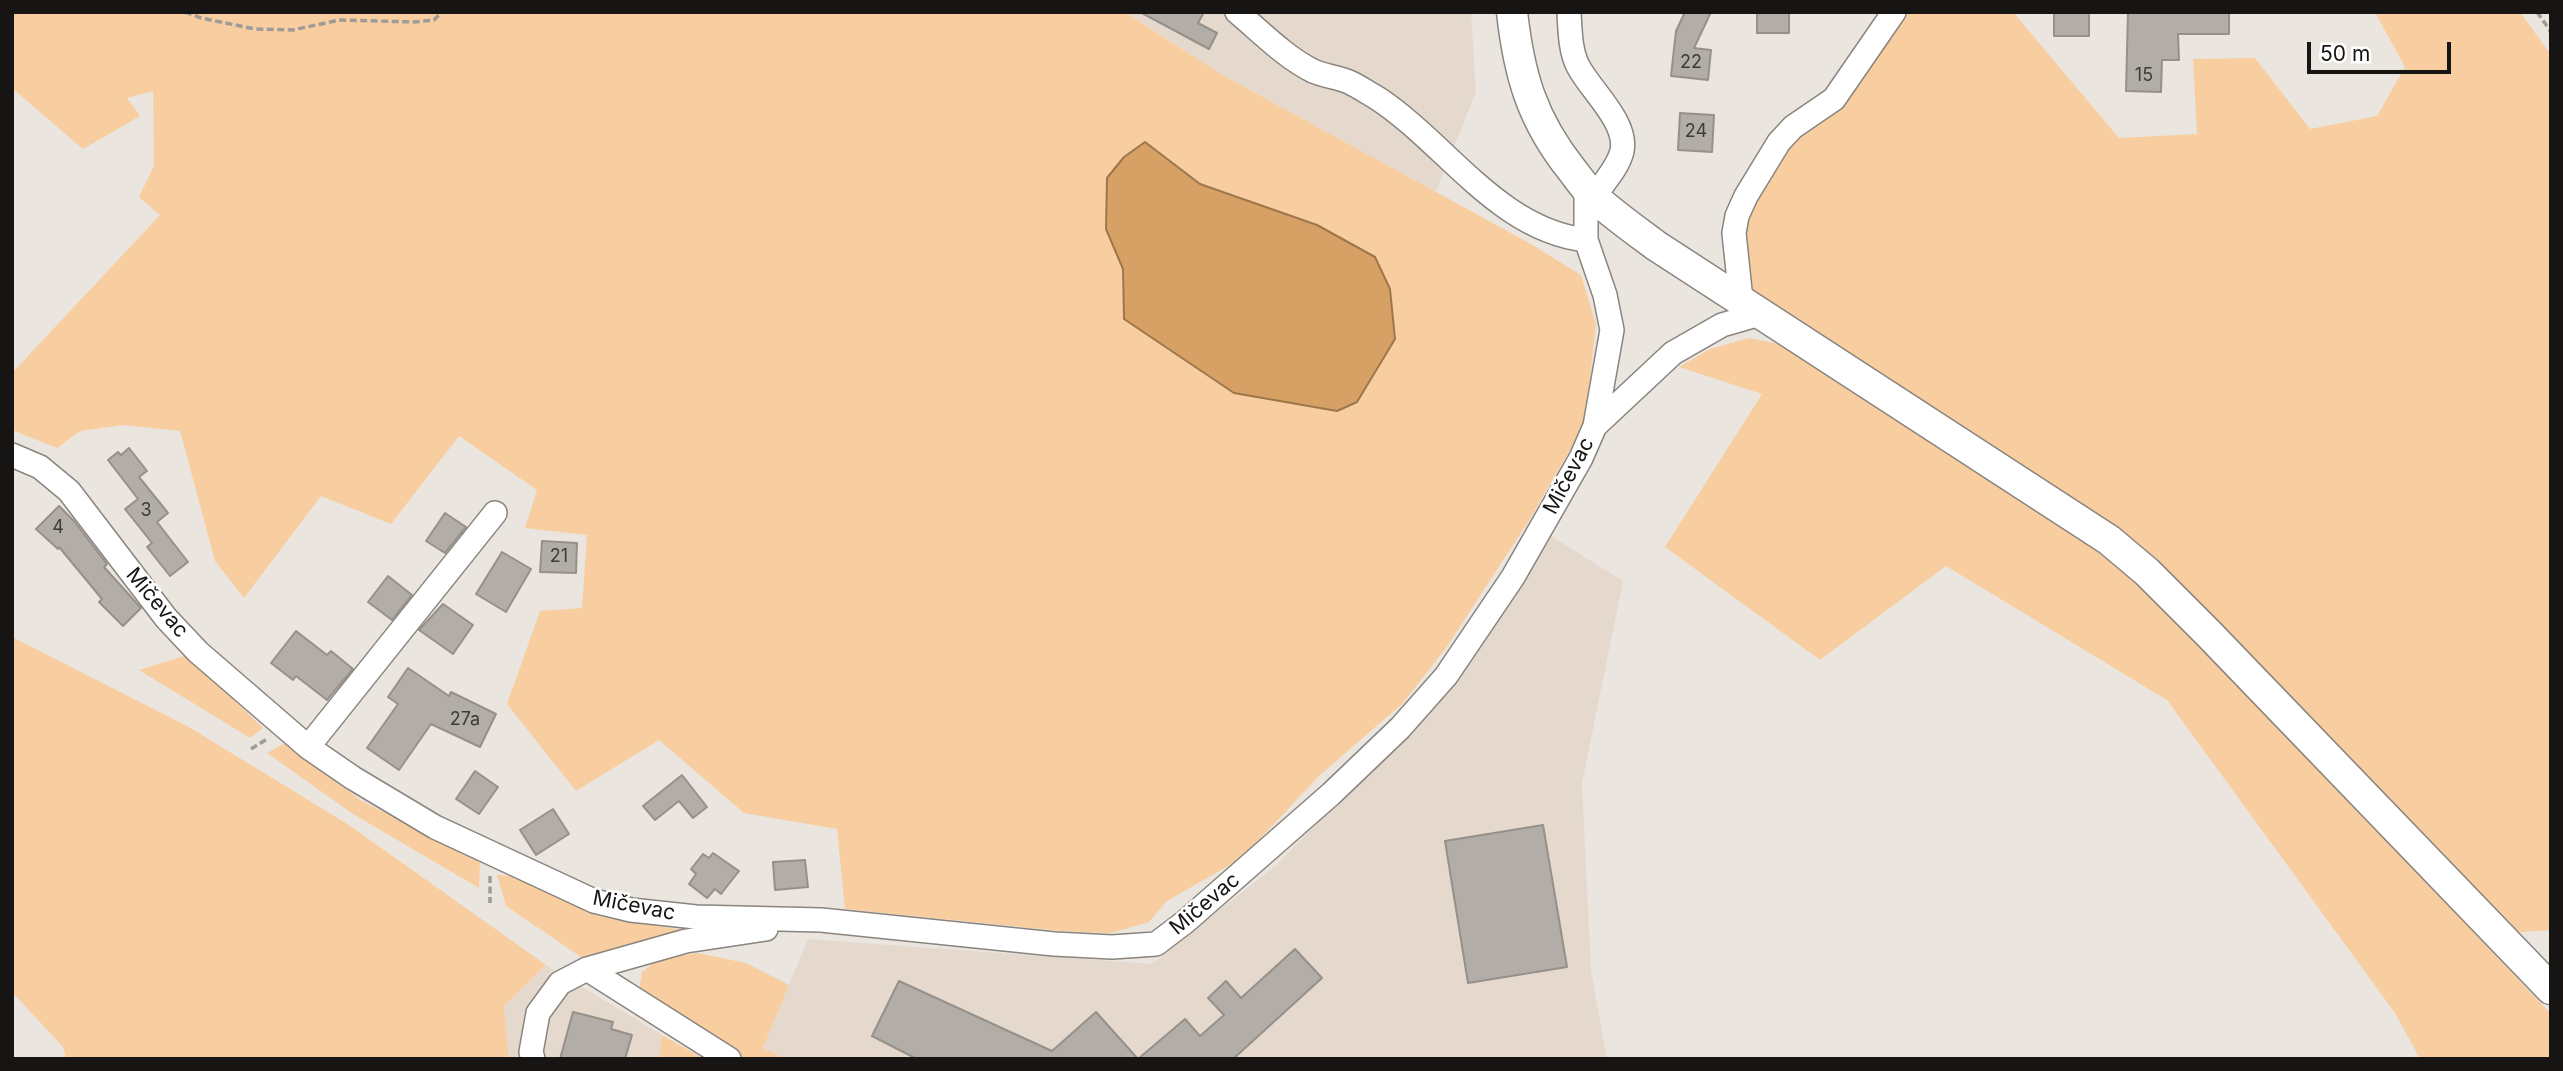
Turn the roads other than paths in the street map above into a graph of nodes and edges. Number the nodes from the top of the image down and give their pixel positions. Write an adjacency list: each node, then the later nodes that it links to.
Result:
1 (1237, 12): 6 (street)
2 (1512, 12): 5 (main road)
3 (1569, 12): 5 (street)
4 (1894, 12): 7 (street)
5 (1590, 192): 6 (street); 7 (main road)
6 (1586, 240): 8 (street)
7 (1750, 307): 8 (street, Mičevac); 14 (main road)
8 (1595, 426): 12 (street, Mičevac)
9 (12, 455): 11 (street, Mičevac)
10 (495, 513): 11 (street)
11 (308, 747): 12 (street, Mičevac)
12 (821, 920): 13 (street)
13 (587, 970): 15 (street); 16 (street)
14 (2551, 989)
15 (533, 1059)
16 (729, 1059)

